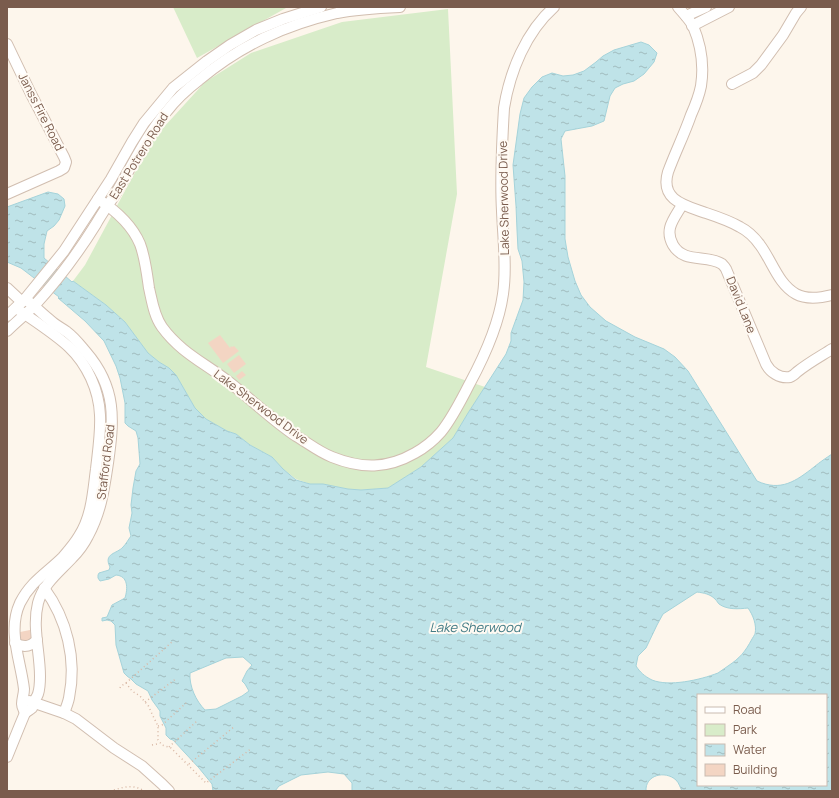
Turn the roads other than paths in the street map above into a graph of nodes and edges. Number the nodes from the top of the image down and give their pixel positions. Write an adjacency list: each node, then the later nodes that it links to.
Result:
1 (321, 7): 13 (street, East Potrero Road)
2 (400, 7): 15 (street, East Potrero Road)
3 (554, 7): 15 (street, Lake Sherwood Drive)
4 (678, 7): 8 (street)
5 (706, 7): 8 (street)
6 (729, 7): 9 (street)
7 (796, 9): 11 (street)
8 (686, 16): 9 (street)
9 (692, 26): 14 (street)
10 (7, 44): 12 (street, Janss Fire Road)
11 (732, 84)
12 (7, 194)
13 (98, 199): 15 (street, Lake Sherwood Drive); 18 (street, East Potrero Road)
14 (682, 205): 17 (street); 23 (street, David Lane)
15 (108, 206): 19 (street, East Potrero Road)
16 (7, 288): 18 (street)
17 (832, 295)
18 (21, 303): 19 (street, Stafford Road); 20 (street, Stafford Road); 21 (street, East Potrero Road)
19 (34, 306): 20 (street, East Potrero Road); 24 (street, Stafford Road)
20 (25, 315): 22 (street, East Potrero Road); 26 (street, Stafford Road)
21 (7, 316)
22 (7, 331)
23 (832, 349)
24 (44, 588): 25 (street, Stafford Road); 29 (street)
25 (37, 640): 26 (street); 28 (street, Stafford Road)
26 (15, 642): 27 (street, Stafford Road)
27 (23, 699): 28 (street); 30 (street, Stafford Road)
28 (34, 702): 29 (street); 30 (street, Stafford Road)
29 (64, 712): 32 (street)
30 (24, 713): 31 (street)
31 (7, 758)
32 (169, 791)

